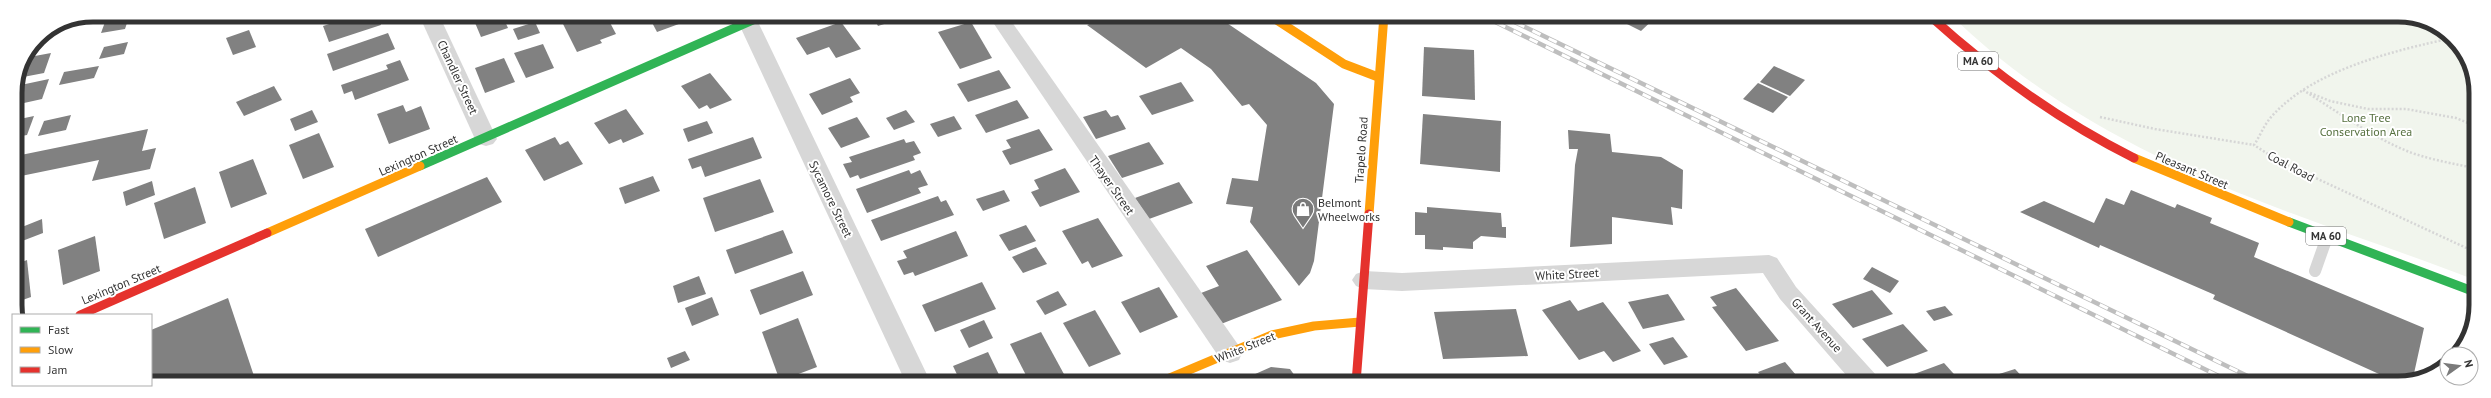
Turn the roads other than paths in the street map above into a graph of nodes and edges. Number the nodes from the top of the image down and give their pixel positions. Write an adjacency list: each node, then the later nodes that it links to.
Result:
1 (432, 22): 9 (street, Chandler Street)
2 (741, 22): 9 (main road, Lexington Street)
3 (754, 22): 18 (street, Sycamore Street)
4 (1002, 22): 17 (street, Thayer Street)
5 (1280, 22): 8 (main road)
6 (1383, 22): 8 (main road, Trapelo Road)
7 (1937, 22): 10 (main road, Pleasant Street / MA 60)
8 (1378, 77): 13 (main road, Trapelo Road)
9 (486, 138): 15 (main road, Lexington Street)
10 (2327, 237): 12 (lane); 14 (main road, Pleasant Street / MA 60)
11 (1770, 264): 13 (street, White Street); 21 (street, Grant Avenue)
12 (2315, 271)
13 (1364, 280): 16 (main road, Trapelo Road)
14 (2469, 290)
15 (82, 314)
16 (1360, 322): 17 (main road, White Street); 20 (main road, Trapelo Road)
17 (1230, 353): 19 (main road, White Street)
18 (916, 376)
19 (1175, 376)
20 (1356, 376)
21 (1862, 376)

